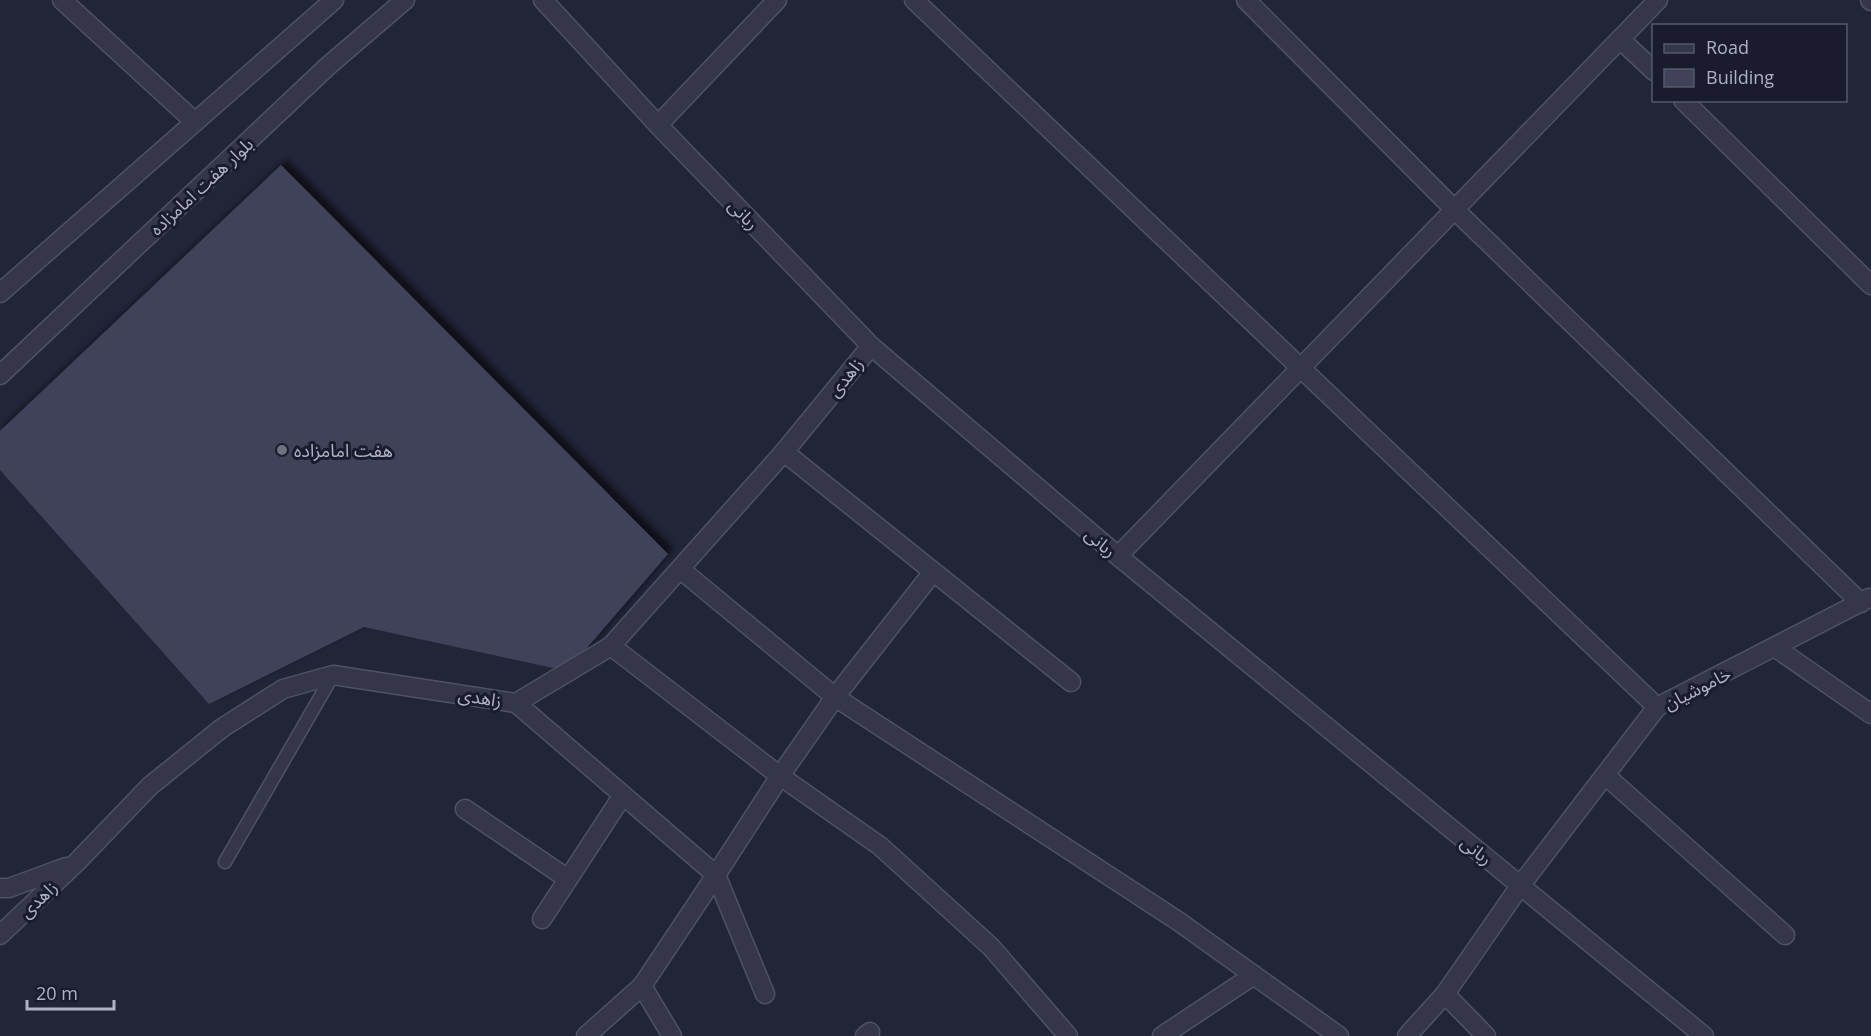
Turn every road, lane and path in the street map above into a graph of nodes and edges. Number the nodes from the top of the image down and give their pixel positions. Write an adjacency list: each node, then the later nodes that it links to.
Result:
1 (62, 0): 10 (street)
2 (334, 0): 14 (street)
3 (405, 0): 21 (street, بلوار هفت امامزاده)
4 (543, 0): 15 (street, ربانی)
5 (777, 0): 15 (street)
6 (914, 0): 9 (street)
7 (1246, 0): 16 (street)
8 (1658, 0): 11 (street)
9 (934, 6): 20 (street)
10 (81, 7): 14 (street)
11 (1620, 39): 12 (street); 16 (street)
12 (1652, 70)
13 (1685, 102): 17 (street)
14 (195, 122): 18 (street)
15 (658, 125): 19 (street, ربانی)
16 (1455, 210): 20 (street); 26 (street)
17 (1871, 285)
18 (0, 292)
19 (871, 346): 22 (street, زاهدی); 23 (street, ربانی)
20 (1301, 368): 23 (street); 33 (street)
21 (0, 375)
22 (784, 452): 24 (street, زاهدی); 25 (street)
23 (1118, 556): 43 (street, ربانی)
24 (680, 569): 27 (street, زاهدی); 31 (street)
25 (933, 572): 30 (street); 31 (street)
26 (1866, 600): 28 (street, خاموشیان)
27 (611, 646): 32 (street, زاهدی); 36 (street)
28 (1776, 648): 33 (street, خاموشیان); 34 (street)
29 (333, 675): 32 (street, زاهدی); 39 (lane); 40 (street, زاهدی)
30 (1071, 682)
31 (835, 697): 36 (street); 48 (street)
32 (516, 703): 37 (street)
33 (1658, 708): 35 (street, خاموشیان)
34 (1871, 714)
35 (1605, 775): 43 (street, خاموشیان); 47 (street)
36 (780, 776): 41 (street); 54 (street)
37 (623, 795): 41 (street); 42 (street)
38 (465, 809): 42 (street)
39 (225, 862)
40 (76, 863): 44 (street, زاهدی); 46 (street, زاهدی)
41 (716, 875): 49 (street); 50 (street)
42 (568, 879): 45 (street)
43 (1520, 885): 51 (street, خاموشیان); 59 (street, ربانی)
44 (0, 888)
45 (542, 919)
46 (0, 935)
47 (1785, 935)
48 (1254, 975): 55 (street); 56 (street)
49 (642, 986): 52 (street); 53 (street)
50 (765, 994)
51 (1445, 994): 57 (street, خاموشیان); 58 (street)
52 (586, 1036)
53 (672, 1036)
54 (1068, 1036)
55 (1162, 1036)
56 (1339, 1036)
57 (1407, 1036)
58 (1486, 1036)
59 (1704, 1036)

